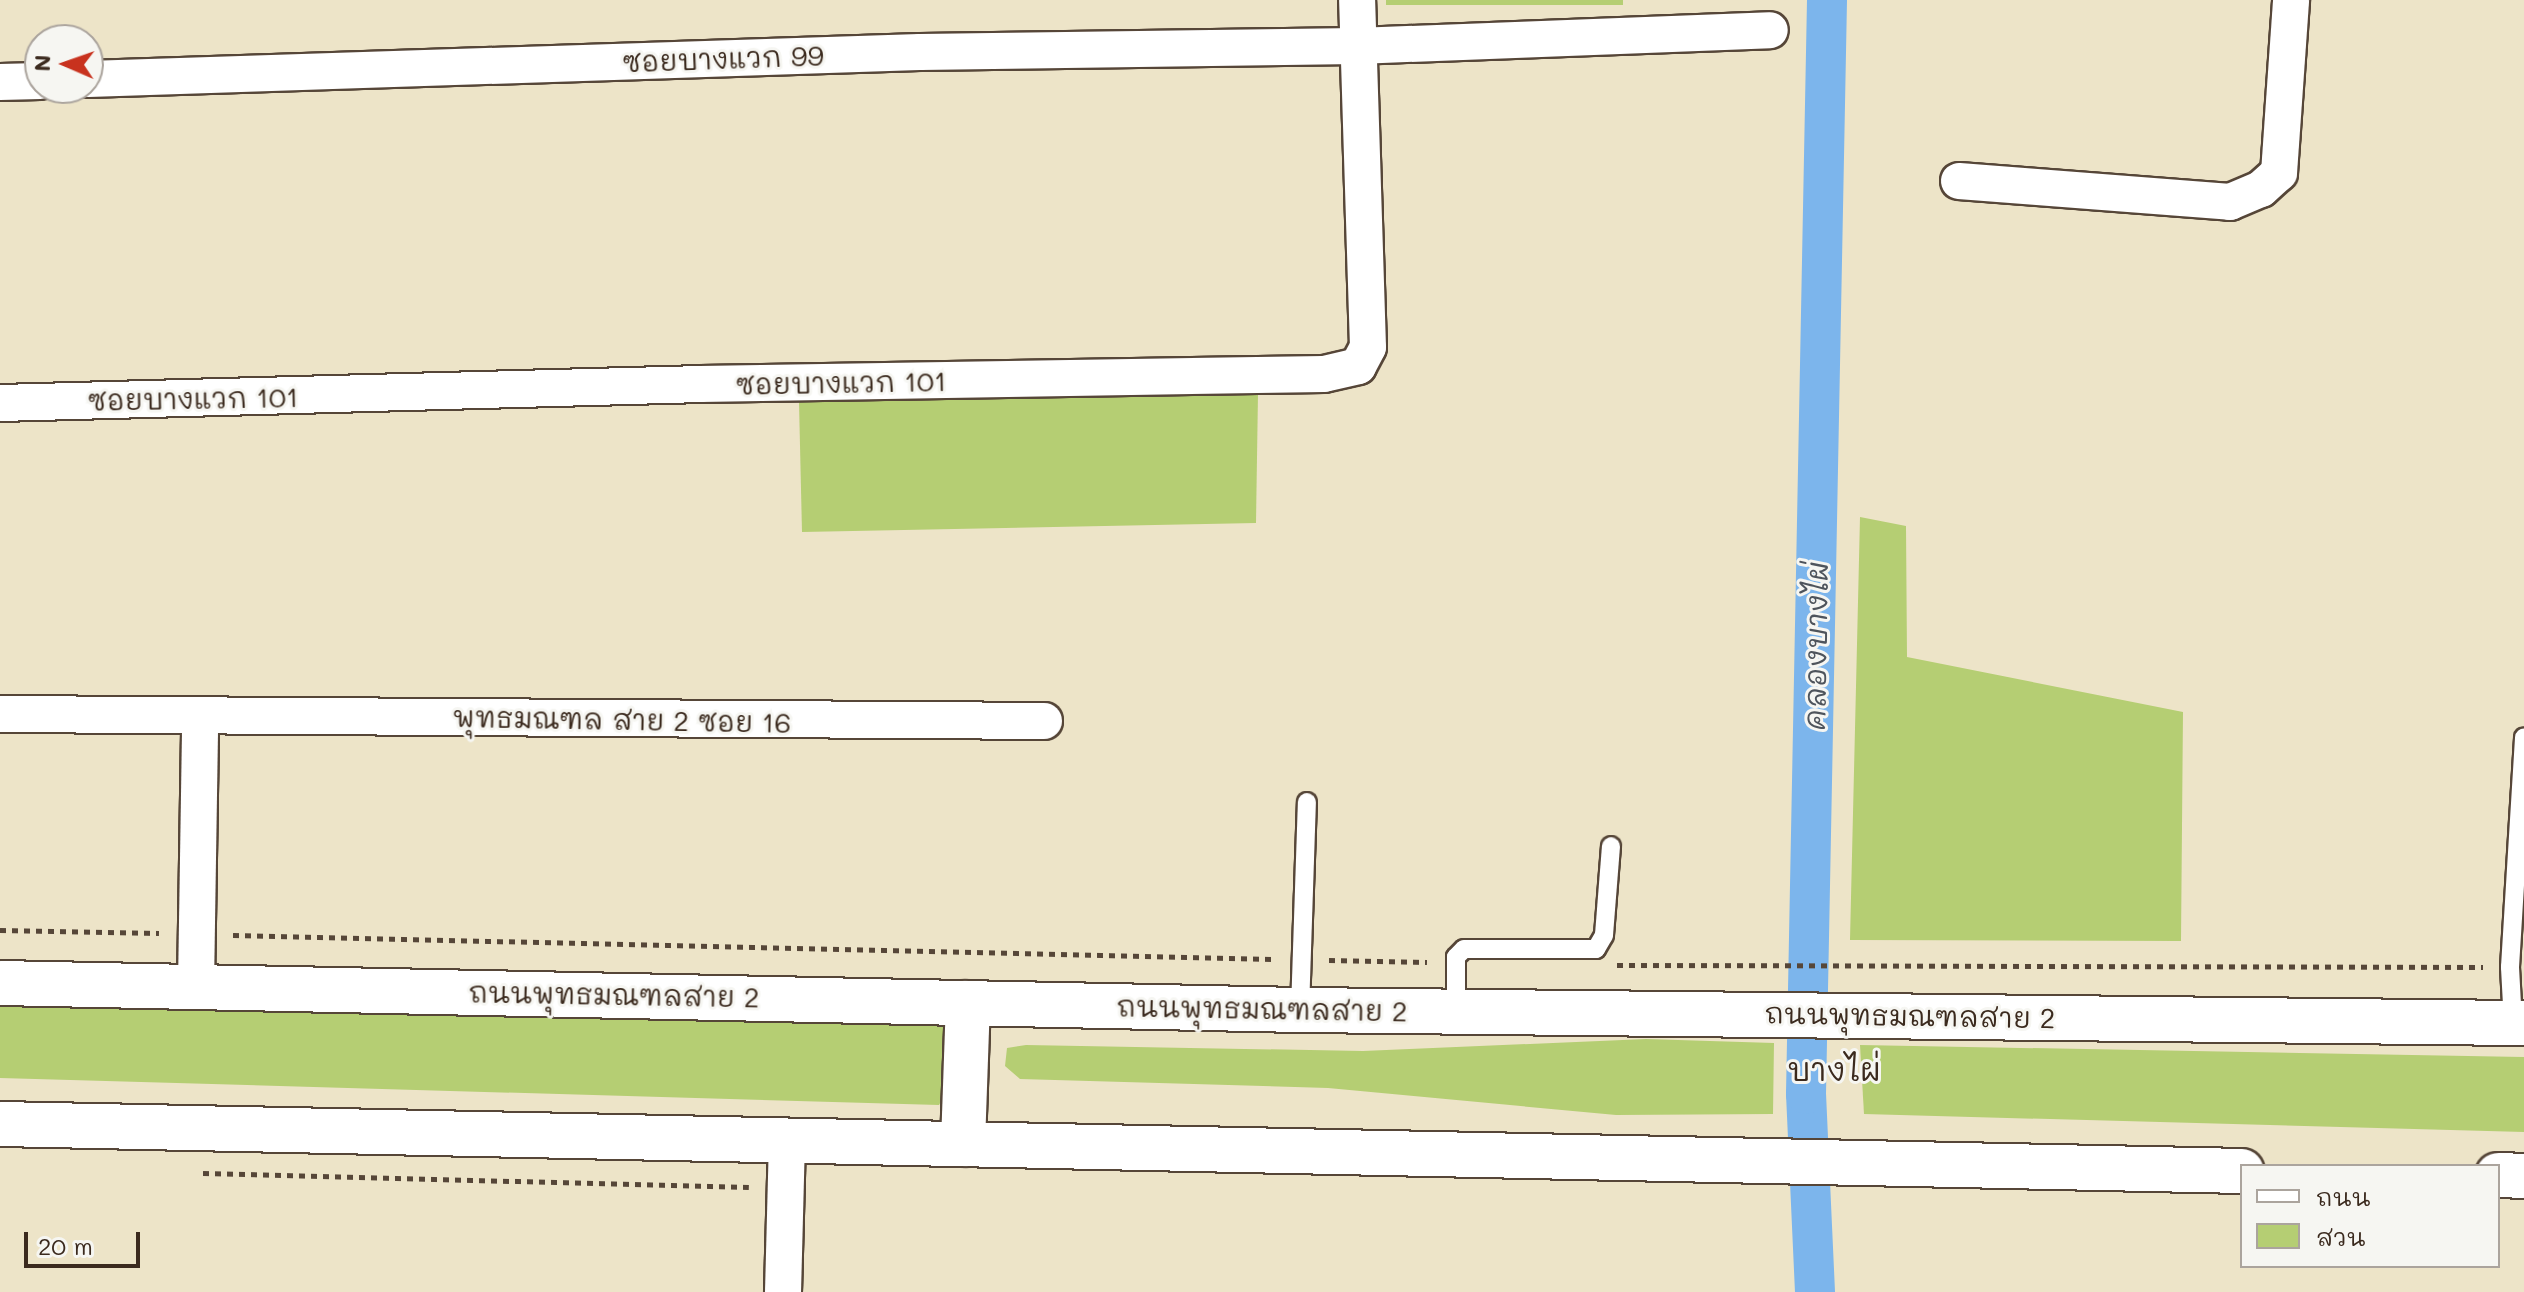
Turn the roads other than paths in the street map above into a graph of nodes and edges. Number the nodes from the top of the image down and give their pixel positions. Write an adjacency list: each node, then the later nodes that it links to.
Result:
1 (1357, 0): 4 (street, ซอยบางแวก 101)
2 (2291, 0): 8 (street)
3 (1770, 30): 4 (street, ซอยบางแวก 99)
4 (1357, 46): 5 (street, ซอยบางแวก 99); 9 (street, ซอยบางแวก 101)
5 (104, 78)
6 (24, 81): 7 (street)
7 (0, 82)
8 (1959, 181)
9 (0, 403)
10 (0, 714): 11 (street, พุทธมณฑล สาย 2 ซอย 16)
11 (200, 717): 12 (street, พุทธมณฑล สาย 2 ซอย 16); 17 (street)
12 (1044, 721)
13 (2524, 737): 21 (lane)
14 (1307, 802): 19 (lane)
15 (1611, 846): 20 (lane)
16 (0, 983): 17 (main road, ถนนพุทธมณฑลสาย 2)
17 (196, 986): 18 (main road, ถนนพุทธมณฑลสาย 2)
18 (968, 1003): 19 (main road, ถนนพุทธมณฑลสาย 2); 24 (main road)
19 (1300, 1010): 20 (main road, ถนนพุทธมณฑลสาย 2)
20 (1456, 1011): 21 (main road, ถนนพุทธมณฑลสาย 2)
21 (2518, 1023)
22 (0, 1124): 23 (main road)
23 (787, 1142): 24 (main road); 28 (street)
24 (963, 1144): 25 (main road)
25 (2240, 1171)
26 (2500, 1175): 27 (main road)
27 (2524, 1176)
28 (783, 1292)

